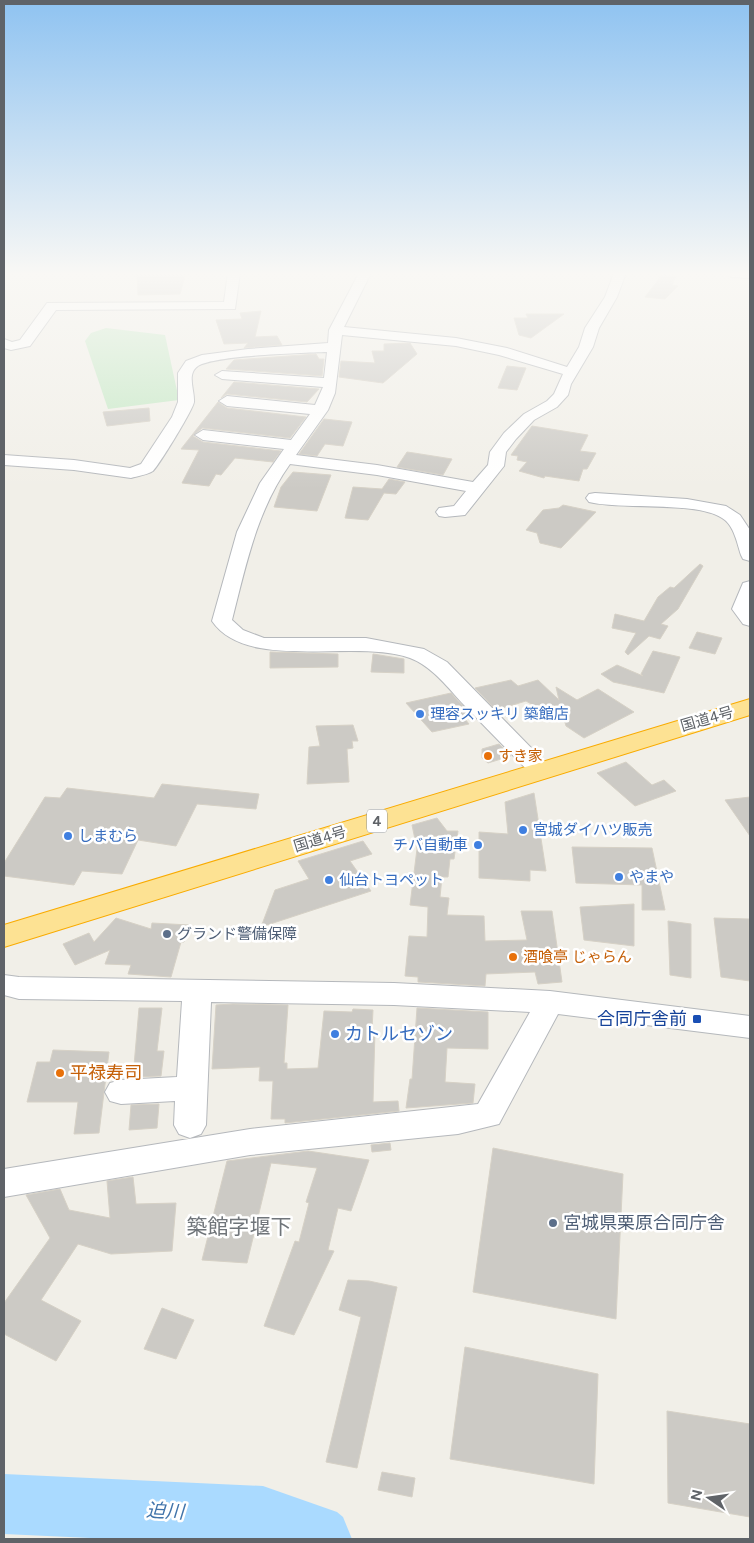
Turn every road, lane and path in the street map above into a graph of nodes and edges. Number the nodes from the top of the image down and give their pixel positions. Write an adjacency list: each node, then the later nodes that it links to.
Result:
1 (294, 345): 14 (street)
2 (334, 345): 8 (street)
3 (474, 345): 5 (street)
4 (587, 345): 5 (street)
5 (570, 372): 15 (street)
6 (222, 375): 7 (street)
7 (267, 379): 8 (street); 10 (street)
8 (331, 384): 11 (street)
9 (227, 401): 10 (street)
10 (246, 403): 11 (street)
11 (320, 410): 13 (street)
12 (203, 435): 13 (street)
13 (289, 451): 15 (street); 22 (street)
14 (4, 460)
15 (476, 488): 17 (street)
16 (595, 498): 18 (street)
17 (445, 512)
18 (750, 555)
19 (750, 587): 20 (street)
20 (750, 620)
21 (750, 706): 22 (highway, 国道4号 / 4)
22 (541, 771): 23 (highway, 国道4号 / 4)
23 (4, 936)
24 (4, 985): 25 (street)
25 (197, 990): 26 (street); 28 (street)
26 (550, 1002): 27 (street); 31 (street)
27 (750, 1027)
28 (192, 1088): 29 (street); 30 (street)
29 (121, 1092)
30 (190, 1125)
31 (4, 1183)

